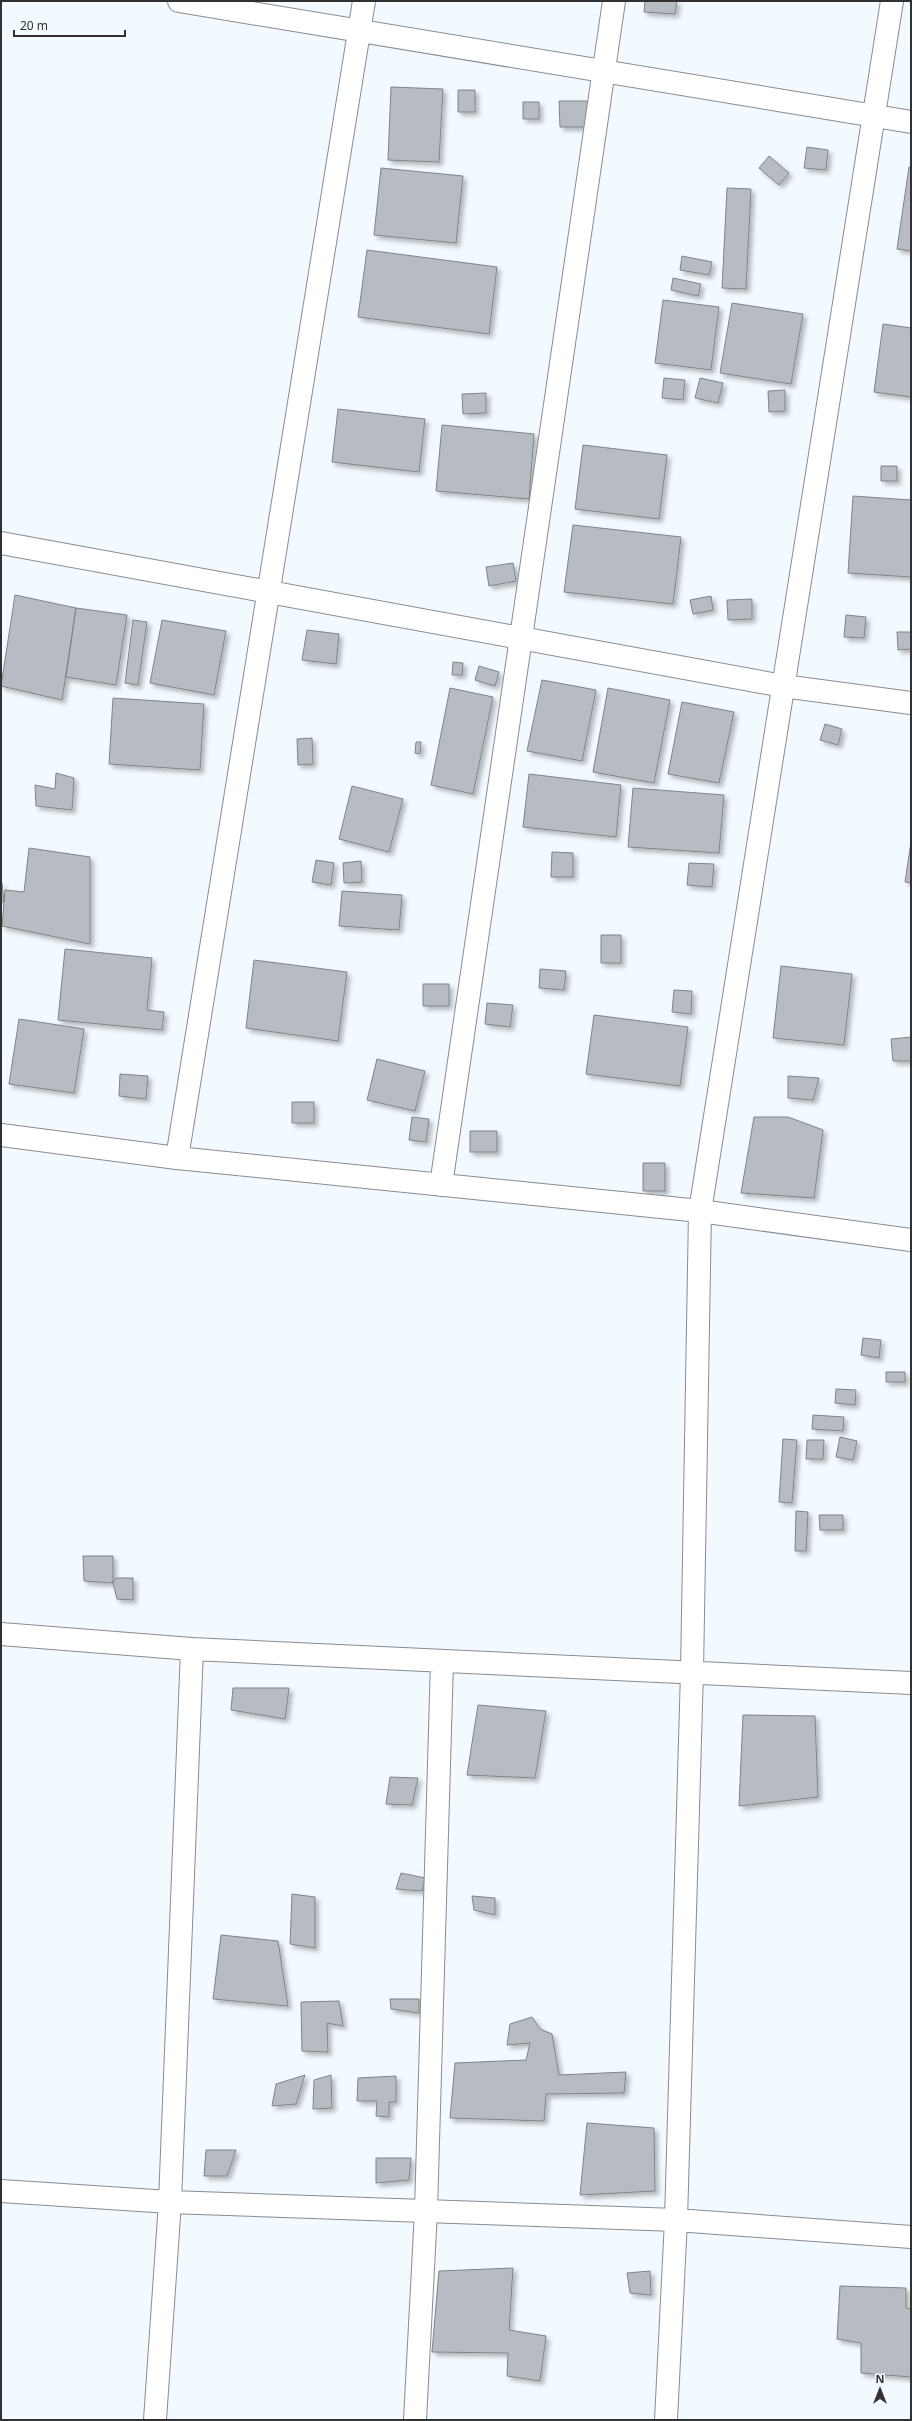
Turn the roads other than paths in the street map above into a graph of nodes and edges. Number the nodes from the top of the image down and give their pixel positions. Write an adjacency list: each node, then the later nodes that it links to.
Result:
1 (179, 1): 5 (street)
2 (364, 1): 5 (street)
3 (614, 1): 6 (street)
4 (892, 1): 7 (street)
5 (360, 31): 6 (street); 10 (street)
6 (603, 71): 7 (street); 11 (street)
7 (874, 116): 8 (street); 12 (street)
8 (911, 122)
9 (1, 547): 10 (street)
10 (268, 591): 11 (street); 15 (street)
11 (520, 637): 12 (street); 16 (street)
12 (784, 686): 13 (street); 17 (street)
13 (911, 703)
14 (1, 1135): 15 (street)
15 (177, 1158): 16 (street)
16 (441, 1185): 17 (street)
17 (700, 1211): 18 (street); 22 (street)
18 (911, 1240)
19 (1, 1634): 20 (street)
20 (192, 1650): 21 (street); 25 (street)
21 (442, 1660): 22 (street); 26 (street)
22 (692, 1672): 23 (street); 27 (street)
23 (911, 1683)
24 (1, 2190): 25 (street)
25 (170, 2202): 26 (street); 29 (street)
26 (426, 2211): 27 (street); 30 (street)
27 (676, 2220): 28 (street); 31 (street)
28 (911, 2237)
29 (155, 2420)
30 (415, 2420)
31 (666, 2420)

